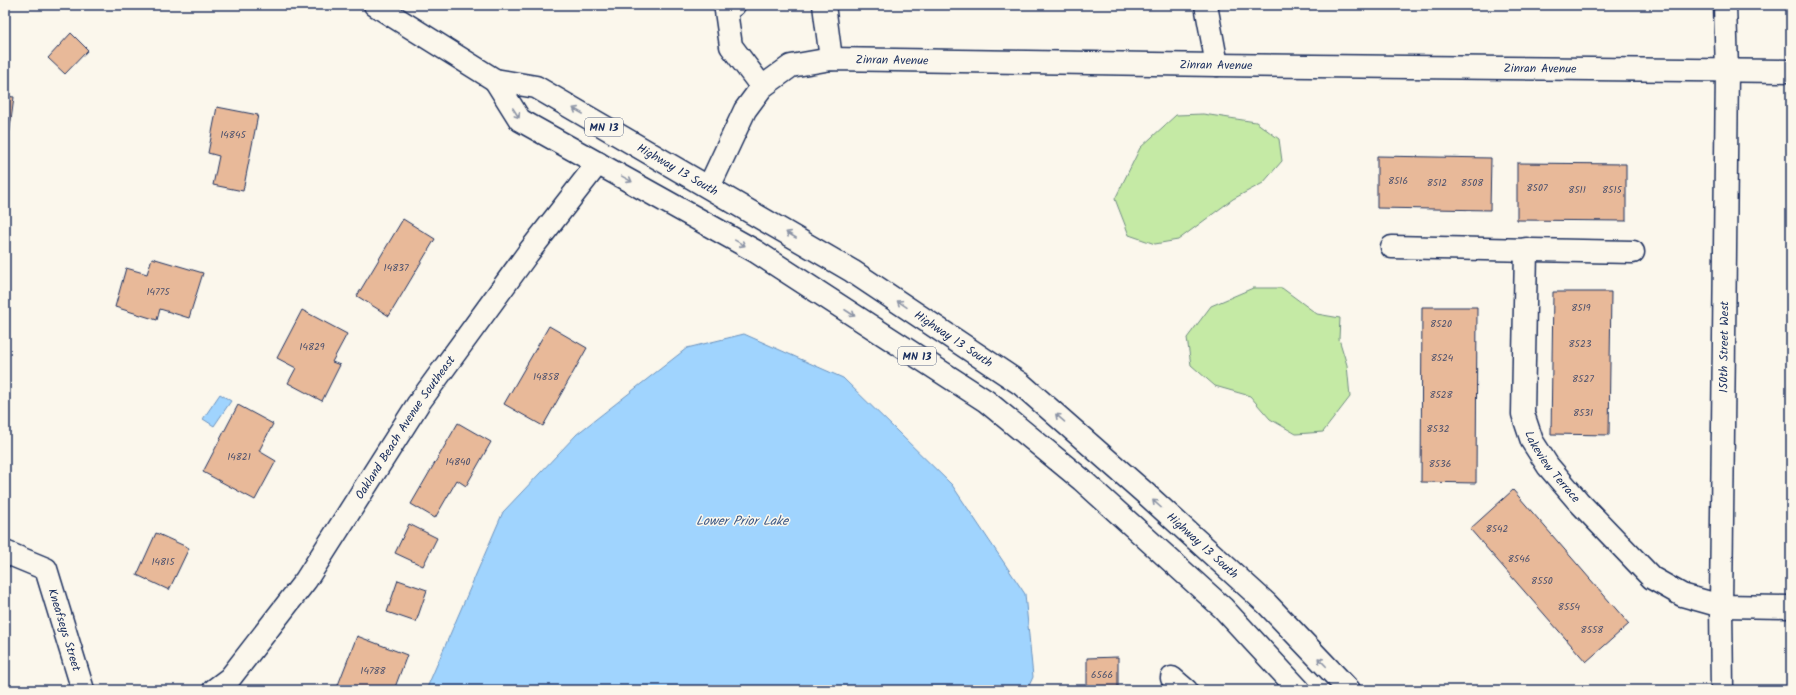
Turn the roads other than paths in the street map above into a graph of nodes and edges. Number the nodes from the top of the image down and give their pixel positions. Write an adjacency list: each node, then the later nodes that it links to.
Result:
1 (376, 5): 10 (street, Highway 13 South / MN 13)
2 (734, 5): 11 (street)
3 (824, 5): 6 (street)
4 (1206, 5): 7 (street)
5 (1725, 5): 8 (street, 150th Street West)
6 (831, 59): 7 (street, Zinran Avenue); 11 (street, Zinran Avenue)
7 (1217, 65): 8 (street, Zinran Avenue)
8 (1727, 71): 9 (street, Zinran Avenue); 18 (street, 150th Street West)
9 (1791, 71)
10 (495, 80): 12 (street, Highway 13 South / MN 13, one-way to 12); 13 (street, Highway 13 South / MN 13, one-way to 10)
11 (762, 87): 13 (street, Zinran Avenue)
12 (598, 163): 21 (street, Oakland Beach Avenue Southeast); 22 (street, Highway 13 South / MN 13, one-way to 22)
13 (709, 187): 23 (street, Highway 13 South / MN 13, one-way to 13)
14 (1392, 247): 15 (street)
15 (1526, 249): 16 (street); 18 (street, Lakeview Terrace)
16 (1633, 252)
17 (5, 552): 20 (street, Kneafseys Street)
18 (1721, 606): 19 (street, Lakeview Terrace); 24 (street, 150th Street West)
19 (1791, 607)
20 (83, 690)
21 (214, 690)
22 (1299, 690)
23 (1348, 690)
24 (1722, 690)

